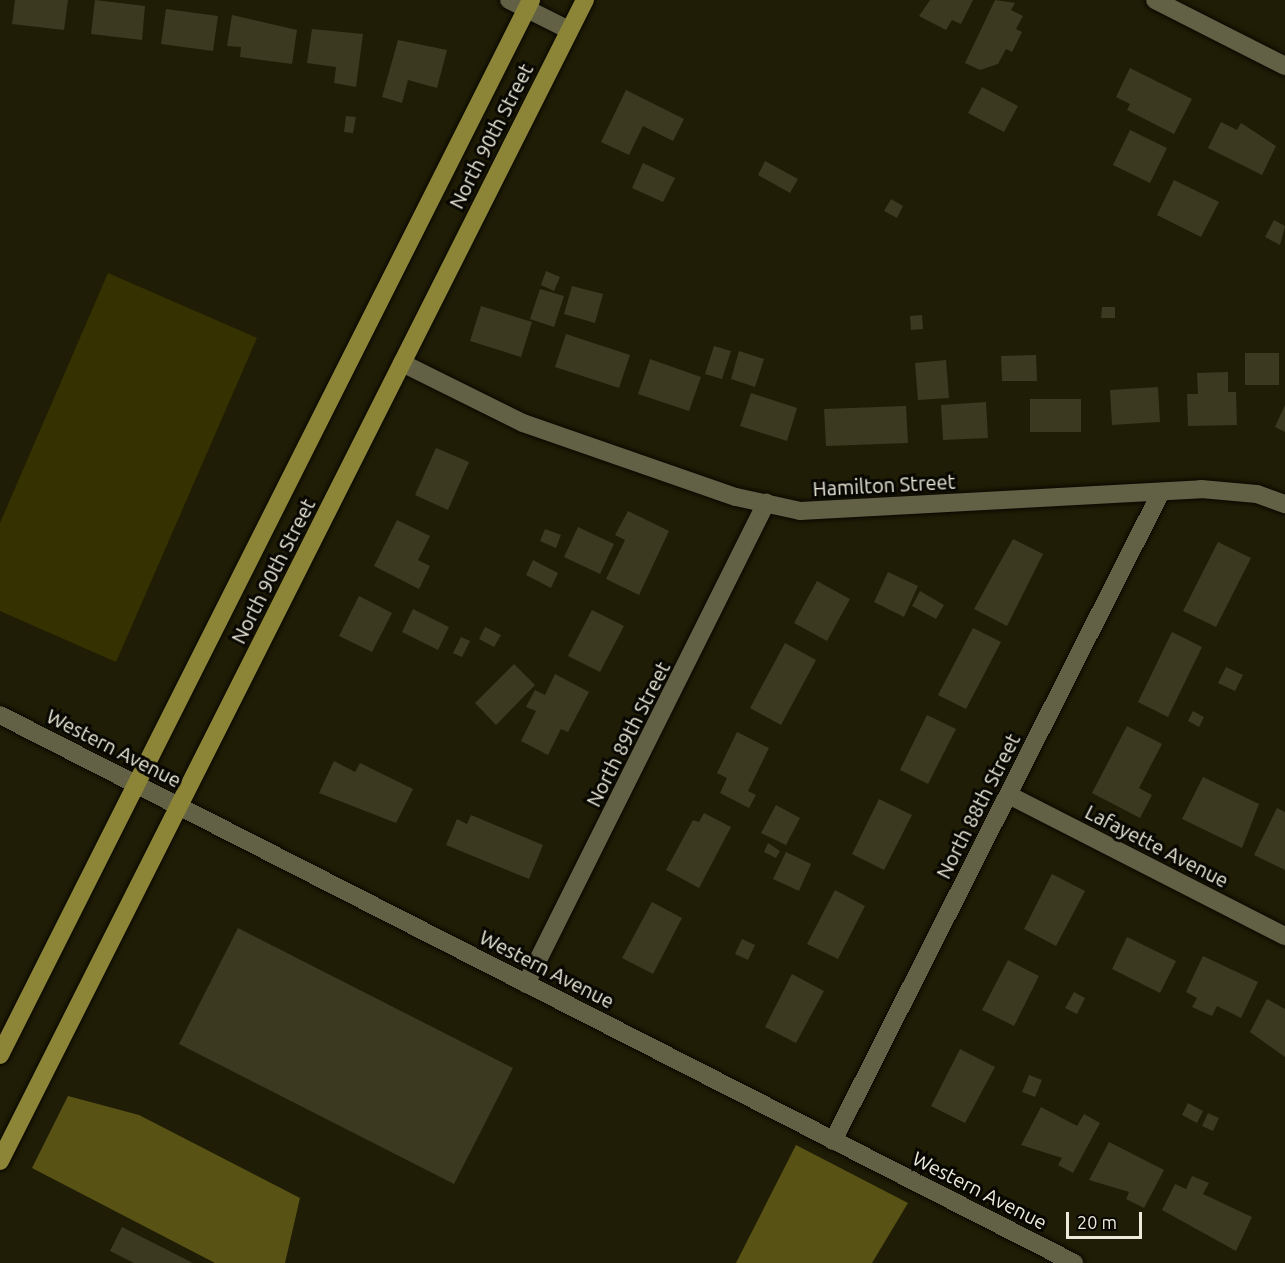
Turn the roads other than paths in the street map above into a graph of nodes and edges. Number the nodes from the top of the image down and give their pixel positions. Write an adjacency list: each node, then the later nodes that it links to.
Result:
1 (509, 0): 4 (street)
2 (585, 0): 5 (main road, North 90th Street)
3 (1155, 0): 6 (street)
4 (529, 5): 5 (street); 12 (main road, North 90th Street)
5 (569, 30): 7 (main road, North 90th Street)
6 (1285, 66)
7 (402, 363): 9 (street, Hamilton Street); 14 (main road, North 90th Street)
8 (1161, 492): 9 (street, Hamilton Street); 10 (street, Hamilton Street); 13 (street, North 88th Street)
9 (766, 503): 16 (street, North 89th Street)
10 (1285, 504)
11 (0, 716): 12 (street, Western Avenue)
12 (137, 785): 14 (street, Western Avenue); 17 (main road, North 90th Street)
13 (1009, 795): 15 (street, Lafayette Avenue); 18 (street, North 88th Street)
14 (179, 807): 16 (street, Western Avenue); 19 (main road, North 90th Street)
15 (1285, 936)
16 (526, 984): 18 (street, Western Avenue)
17 (0, 1055)
18 (833, 1141): 20 (street, Western Avenue)
19 (0, 1161)
20 (1074, 1263)

